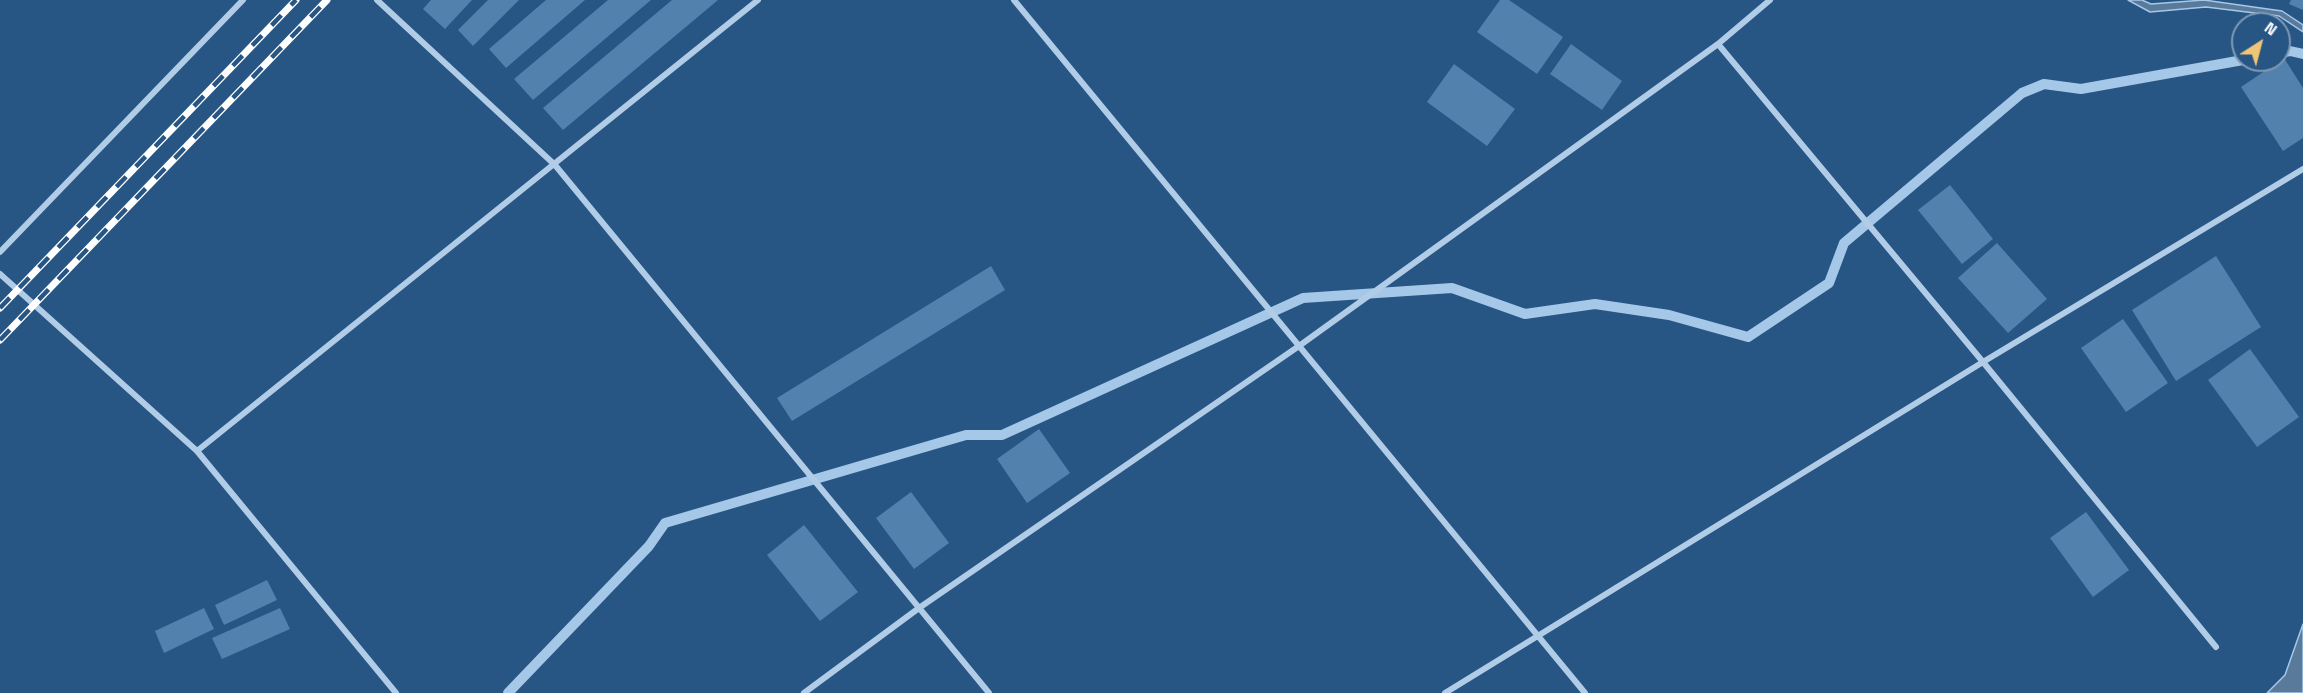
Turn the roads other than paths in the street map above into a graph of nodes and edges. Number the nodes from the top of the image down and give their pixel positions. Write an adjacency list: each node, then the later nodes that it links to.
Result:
1 (243, 0): 9 (street)
2 (377, 0): 7 (street)
3 (758, 0): 7 (street)
4 (1014, 0): 11 (street)
5 (1770, 0): 6 (street)
6 (1718, 44): 11 (street); 12 (street)
7 (555, 165): 13 (street); 14 (street)
8 (2303, 169): 12 (street)
9 (0, 252)
10 (0, 274): 13 (street)
11 (1299, 346): 14 (street); 15 (street)
12 (1983, 362): 15 (street); 16 (street)
13 (197, 451): 17 (street)
14 (919, 608): 18 (street); 19 (street)
15 (1538, 637): 20 (street); 21 (street)
16 (2216, 647)
17 (396, 693)
18 (804, 693)
19 (989, 693)
20 (1445, 693)
21 (1585, 693)

